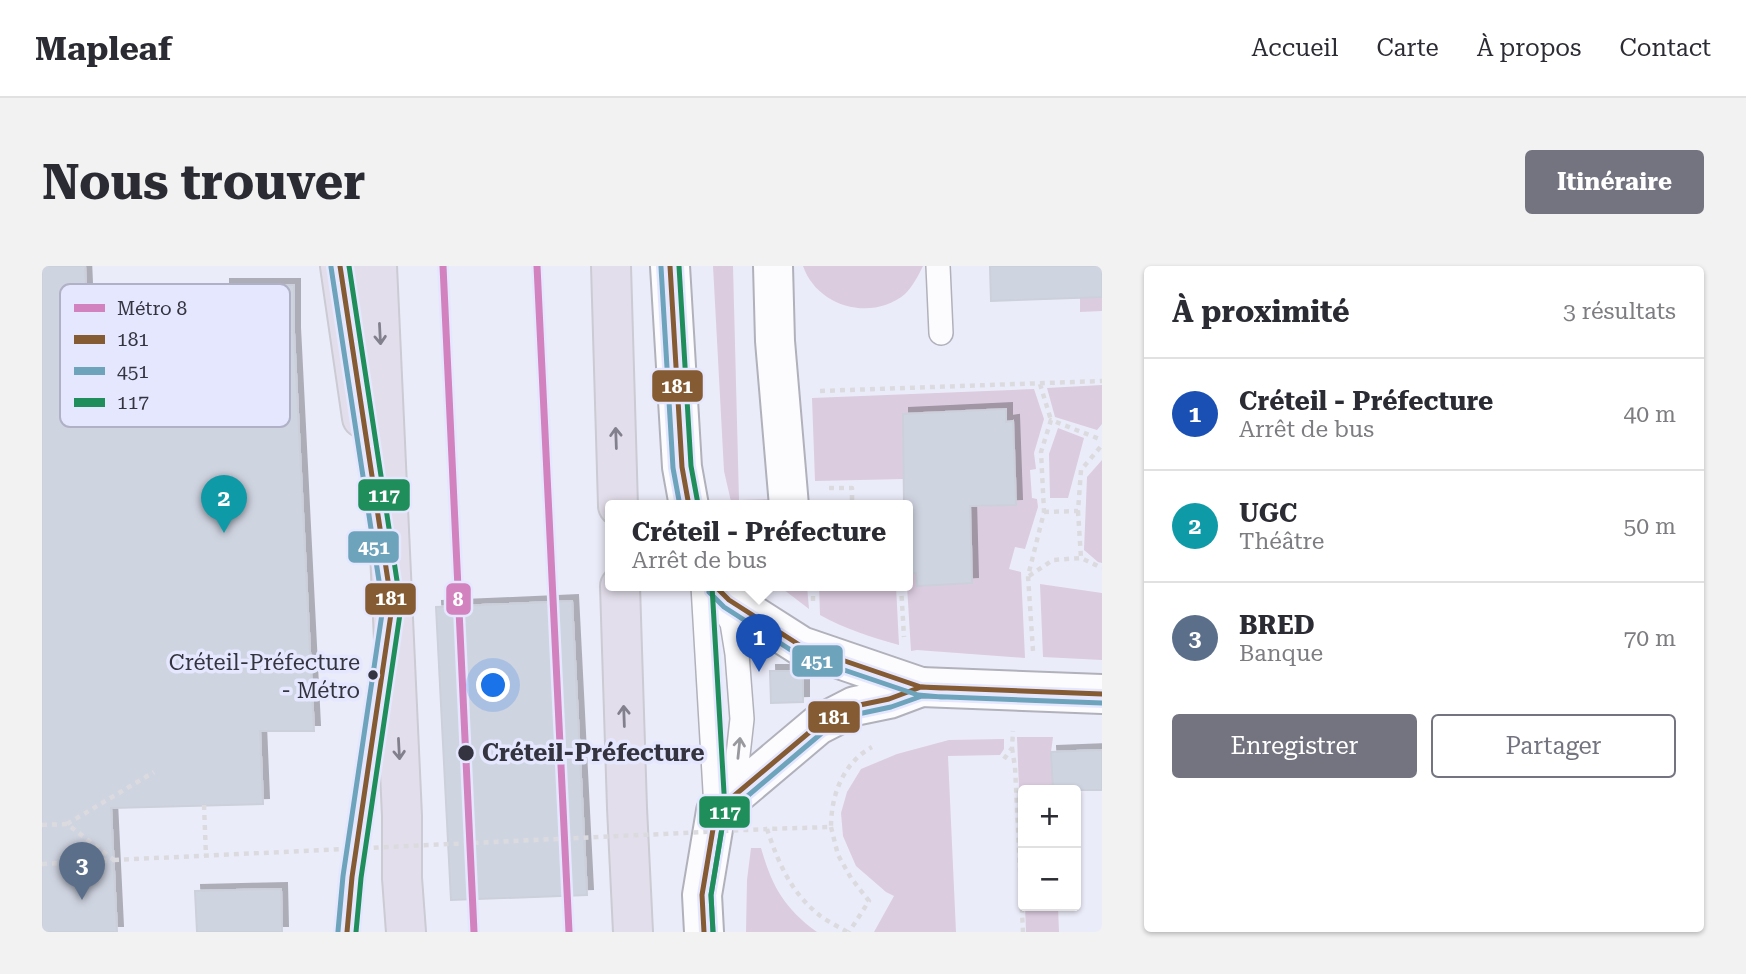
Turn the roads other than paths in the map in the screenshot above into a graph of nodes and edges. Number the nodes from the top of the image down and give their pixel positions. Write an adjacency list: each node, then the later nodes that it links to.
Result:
1 (340, 266): 15 (highway)
2 (377, 266): 15 (highway, one-way to 15)
3 (611, 266): 8 (highway, one-way to 3)
4 (670, 266): 9 (street)
5 (773, 266): 10 (street)
6 (939, 266): 7 (lane)
7 (941, 333)
8 (618, 500)
9 (688, 500)
10 (788, 500)
11 (620, 591): 21 (highway, one-way to 11)
12 (703, 591): 18 (lane)
13 (715, 591): 18 (lane, one-way to 13)
14 (718, 591): 16 (street)
15 (392, 607): 19 (lane); 20 (highway, one-way to 20)
16 (921, 687): 17 (street); 18 (street)
17 (1102, 694)
18 (716, 811): 22 (street)
19 (347, 932)
20 (405, 932)
21 (634, 932)
22 (704, 932)

